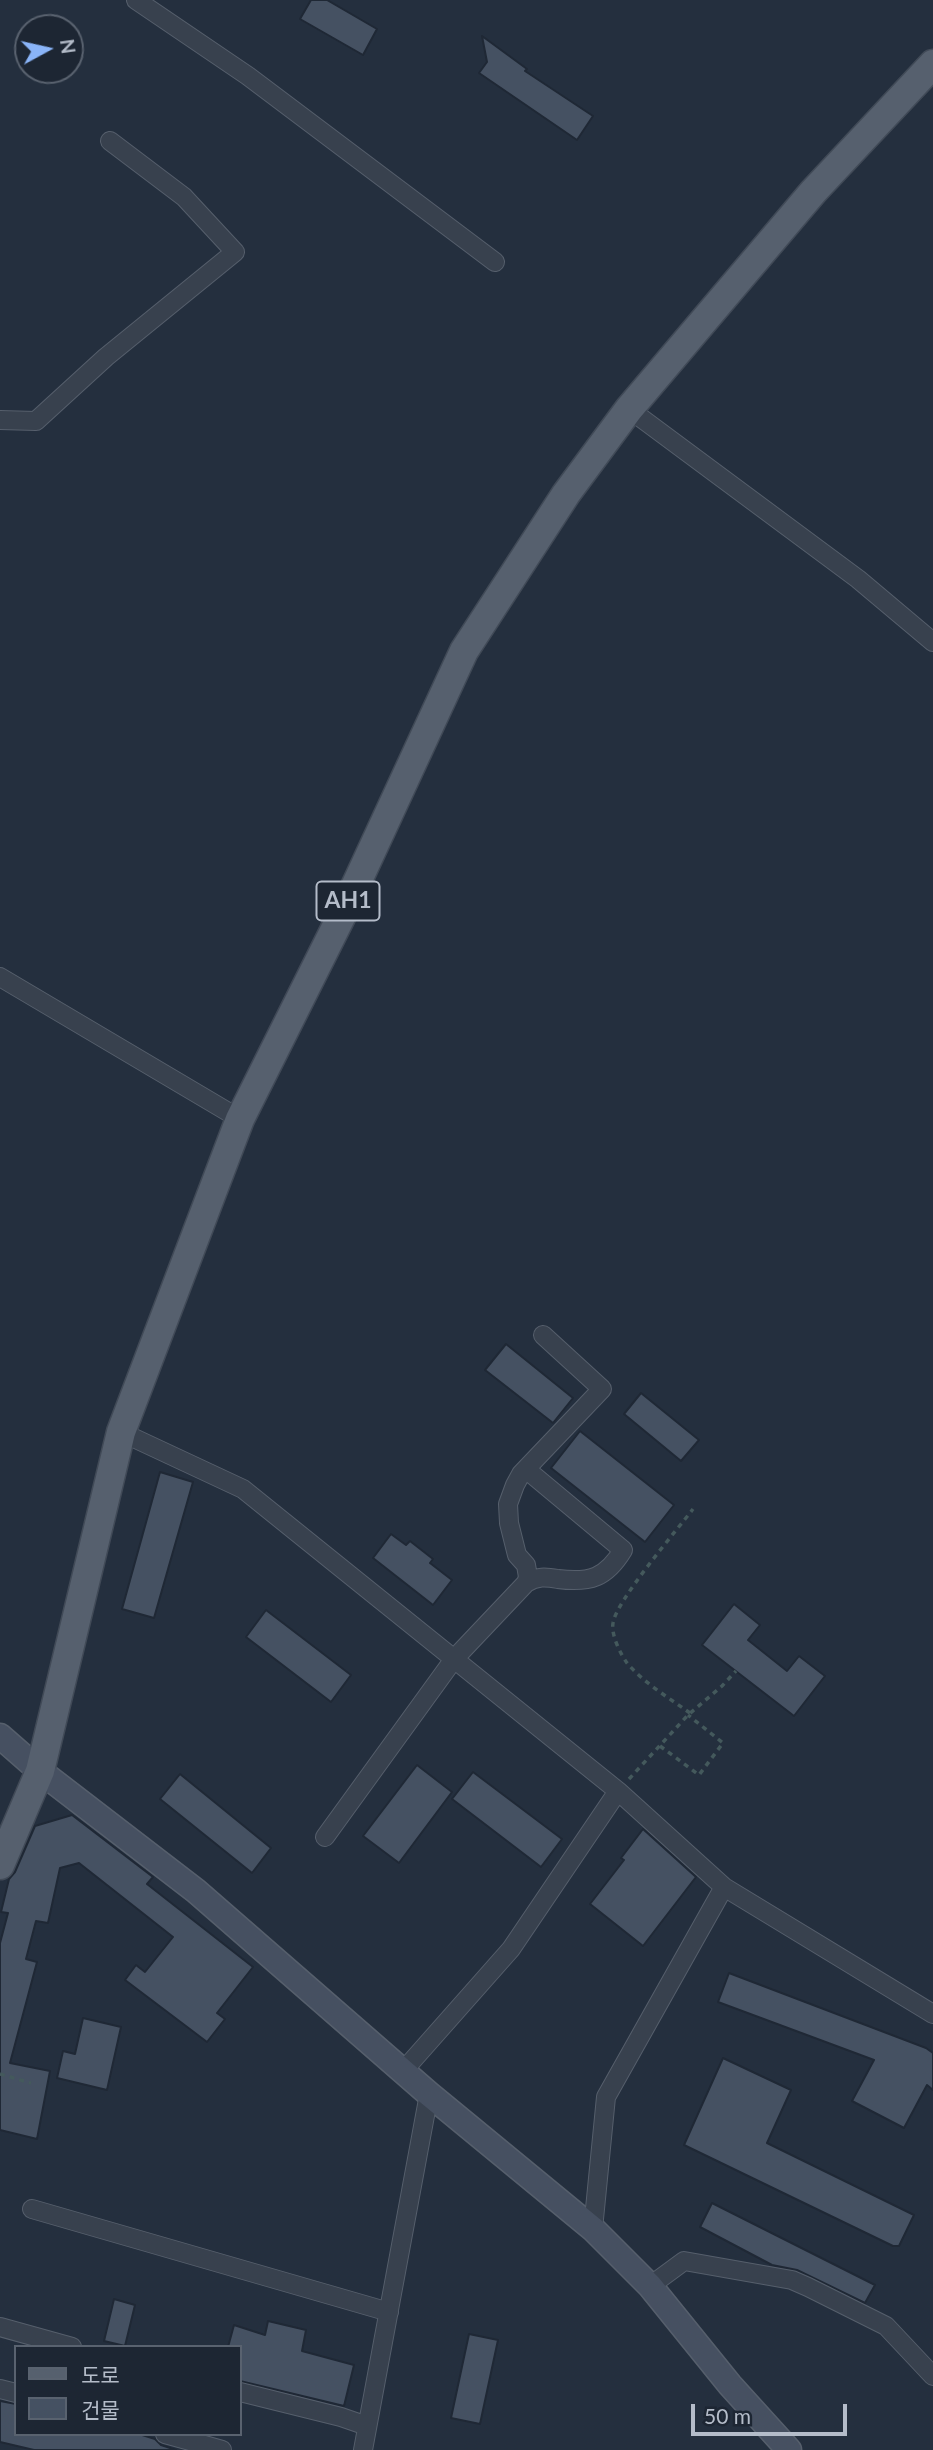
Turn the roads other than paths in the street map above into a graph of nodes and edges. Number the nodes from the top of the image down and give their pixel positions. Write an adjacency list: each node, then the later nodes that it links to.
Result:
1 (136, 0): 4 (street)
2 (933, 64): 5 (main road, AH1)
3 (110, 141): 6 (street)
4 (495, 262)
5 (629, 409): 7 (street); 9 (main road, AH1)
6 (0, 420)
7 (933, 642)
8 (0, 977): 9 (street)
9 (240, 1119): 11 (main road, AH1)
10 (543, 1335): 12 (street)
11 (121, 1432): 14 (street); 16 (main road, AH1)
12 (527, 1470): 13 (street); 13 (street)
13 (526, 1583): 14 (street)
14 (454, 1659): 17 (street); 18 (street)
15 (0, 1736): 16 (street)
16 (40, 1771): 19 (main road, AH1); 22 (street)
17 (618, 1791): 20 (street); 22 (street)
18 (325, 1837)
19 (0, 1865)
20 (724, 1887): 21 (street); 25 (street)
21 (933, 2014)
22 (404, 2070): 23 (street)
23 (429, 2094): 25 (street); 27 (street)
24 (32, 2208): 27 (street)
25 (593, 2229): 26 (street)
26 (650, 2286): 30 (street); 36 (street)
27 (388, 2312): 32 (street)
28 (0, 2327): 29 (street)
29 (65, 2345)
30 (933, 2376)
31 (242, 2392): 32 (street)
32 (367, 2426): 35 (street)
33 (172, 2436): 34 (street)
34 (222, 2450)
35 (363, 2450)
36 (789, 2450)

